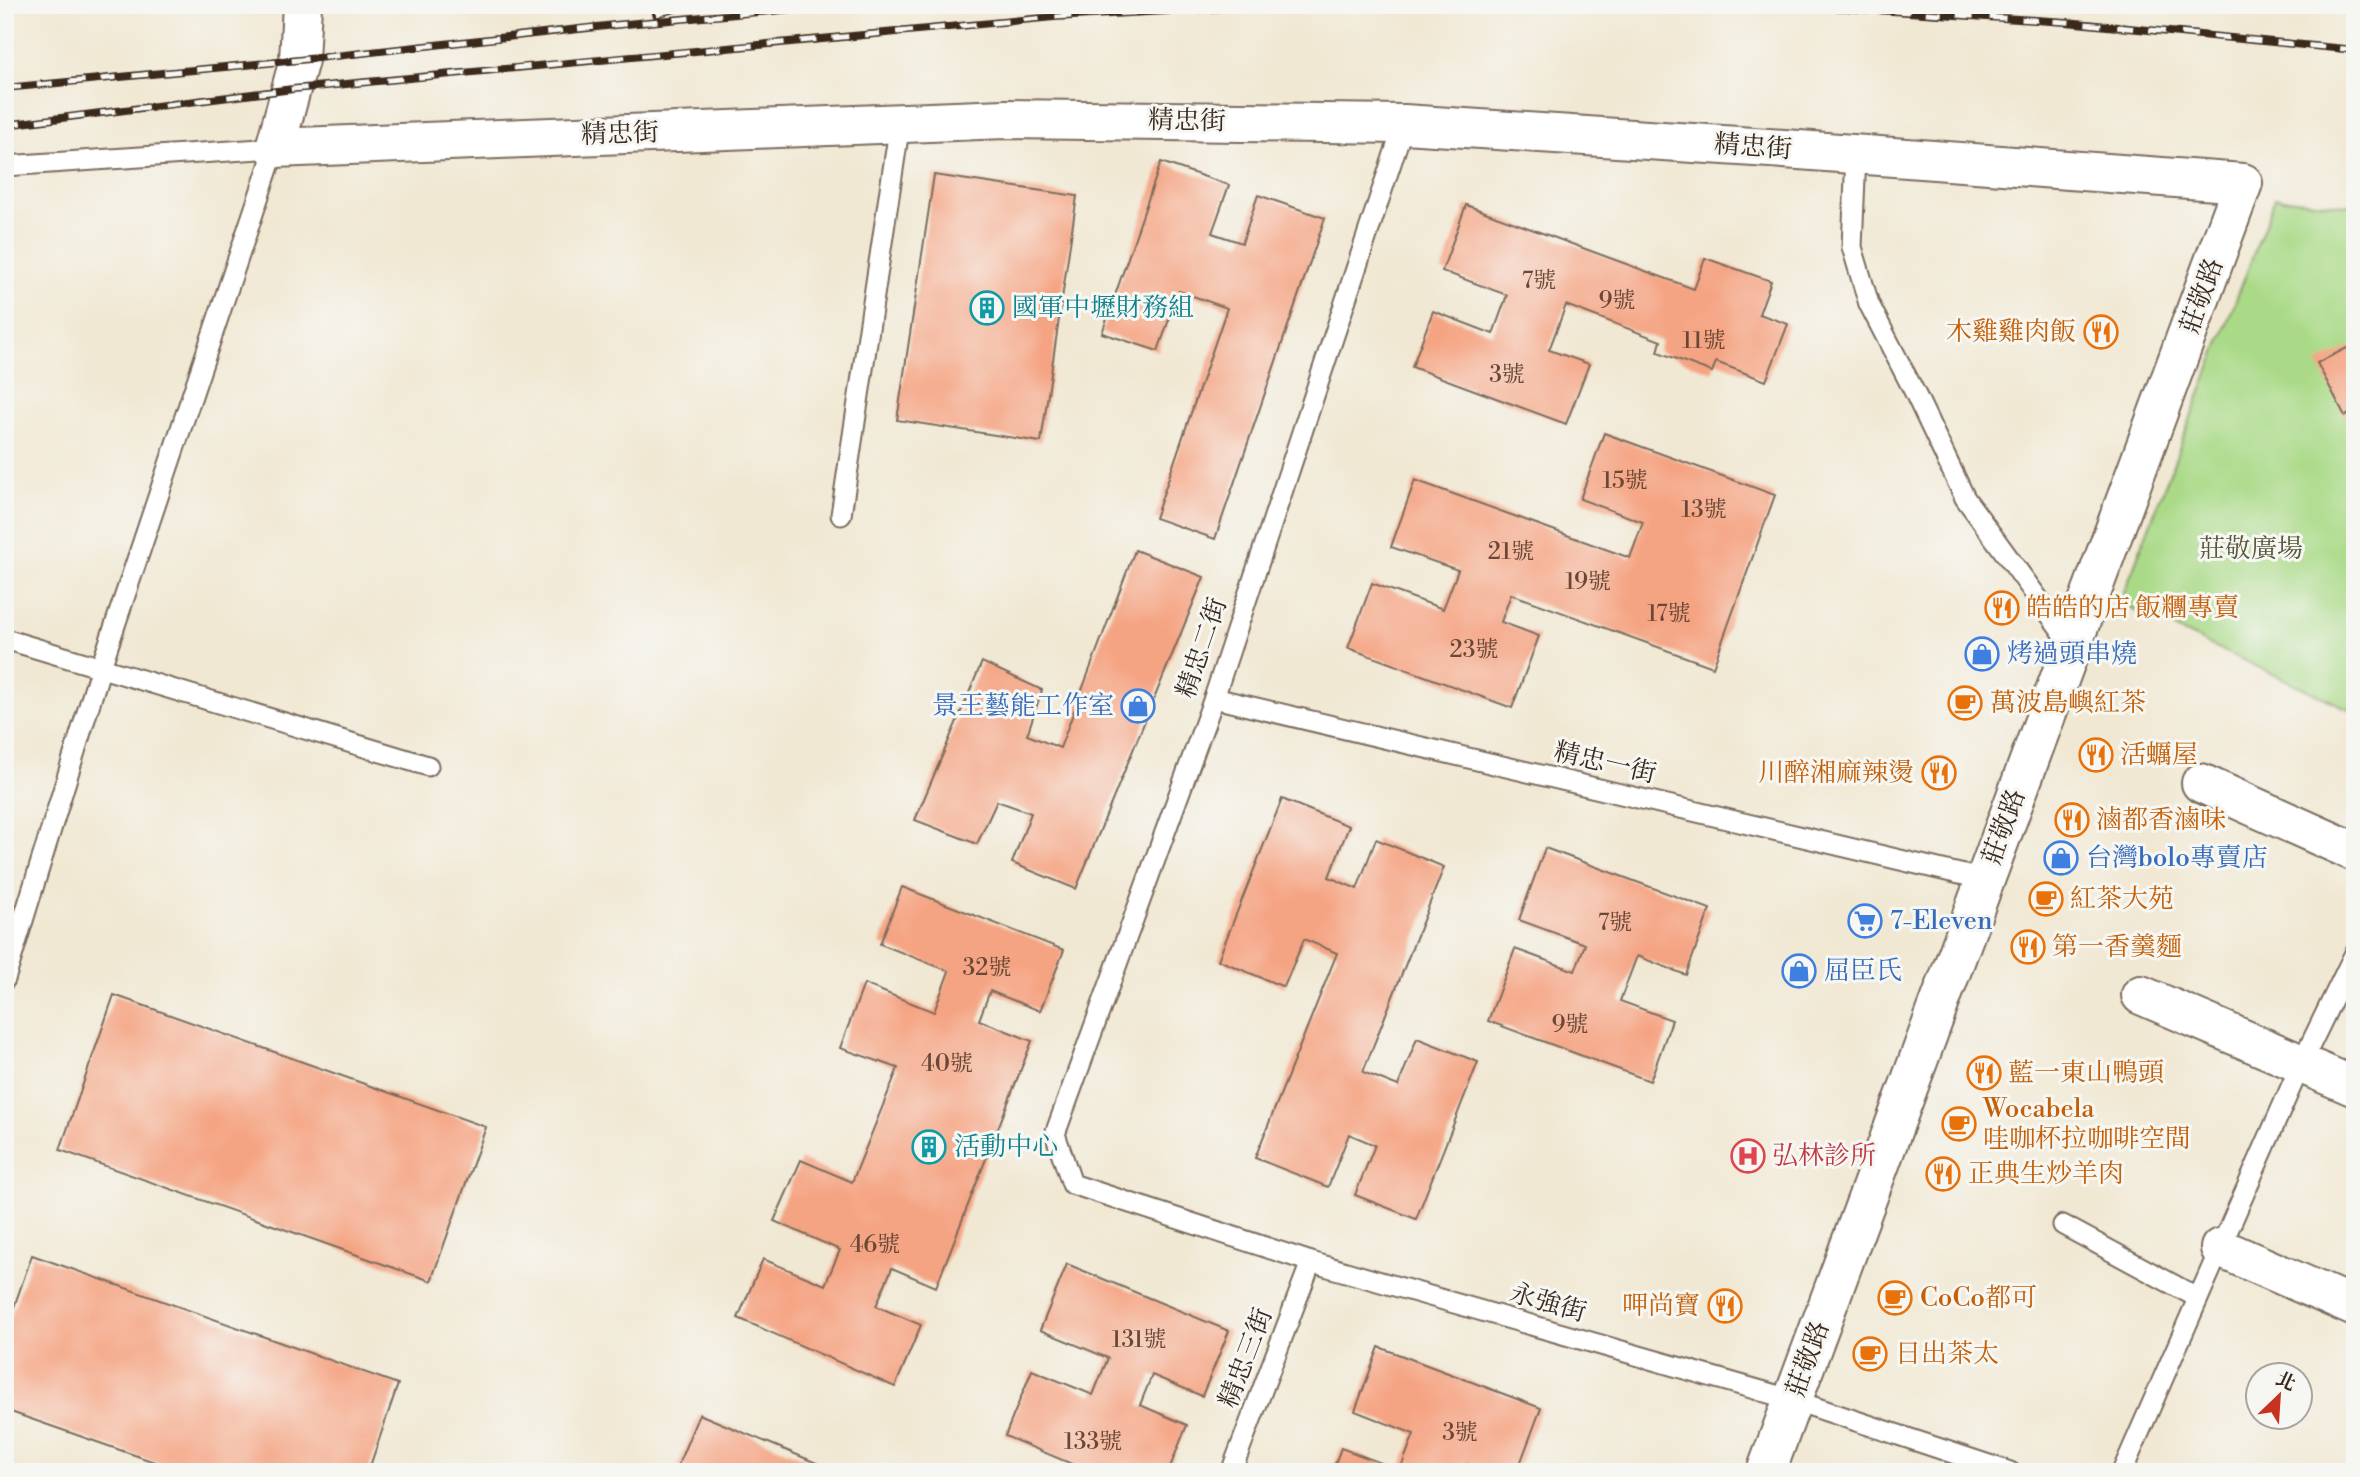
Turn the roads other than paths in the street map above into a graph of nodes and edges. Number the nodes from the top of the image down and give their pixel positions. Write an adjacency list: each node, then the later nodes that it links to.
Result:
1 (302, 5): 4 (street)
2 (900, 123): 3 (street, 精忠街); 4 (street, 精忠街); 8 (lane)
3 (1404, 124): 5 (street, 精忠街); 12 (lane, 精忠二街)
4 (275, 148): 6 (lane); 11 (lane)
5 (1856, 155): 7 (street, 精忠街); 10 (lane)
6 (5, 166)
7 (2243, 183): 10 (street, 莊敬路)
8 (841, 515)
9 (5, 639): 11 (lane)
10 (2072, 645): 16 (street, 莊敬路)
11 (101, 667): 13 (lane); 18 (lane)
12 (1214, 698): 16 (lane, 精忠一街); 22 (lane, 精忠二街)
13 (428, 766)
14 (2201, 783): 15 (street)
15 (2355, 852)
16 (1985, 880): 28 (street, 莊敬路)
17 (2355, 953): 20 (lane)
18 (5, 979)
19 (2141, 995): 20 (street)
20 (2301, 1064): 21 (street); 24 (lane)
21 (2355, 1087)
22 (1072, 1184): 25 (lane, 永強街)
23 (2063, 1224): 26 (lane)
24 (2220, 1248): 26 (lane); 27 (street)
25 (1311, 1262): 28 (lane, 永強街); 29 (lane, 精忠三街)
26 (2198, 1298): 32 (lane)
27 (2355, 1307)
28 (1793, 1400): 30 (street, 莊敬路); 31 (lane, 永強街)
29 (1231, 1472)
30 (1766, 1472)
31 (2010, 1472)
32 (2122, 1472)

